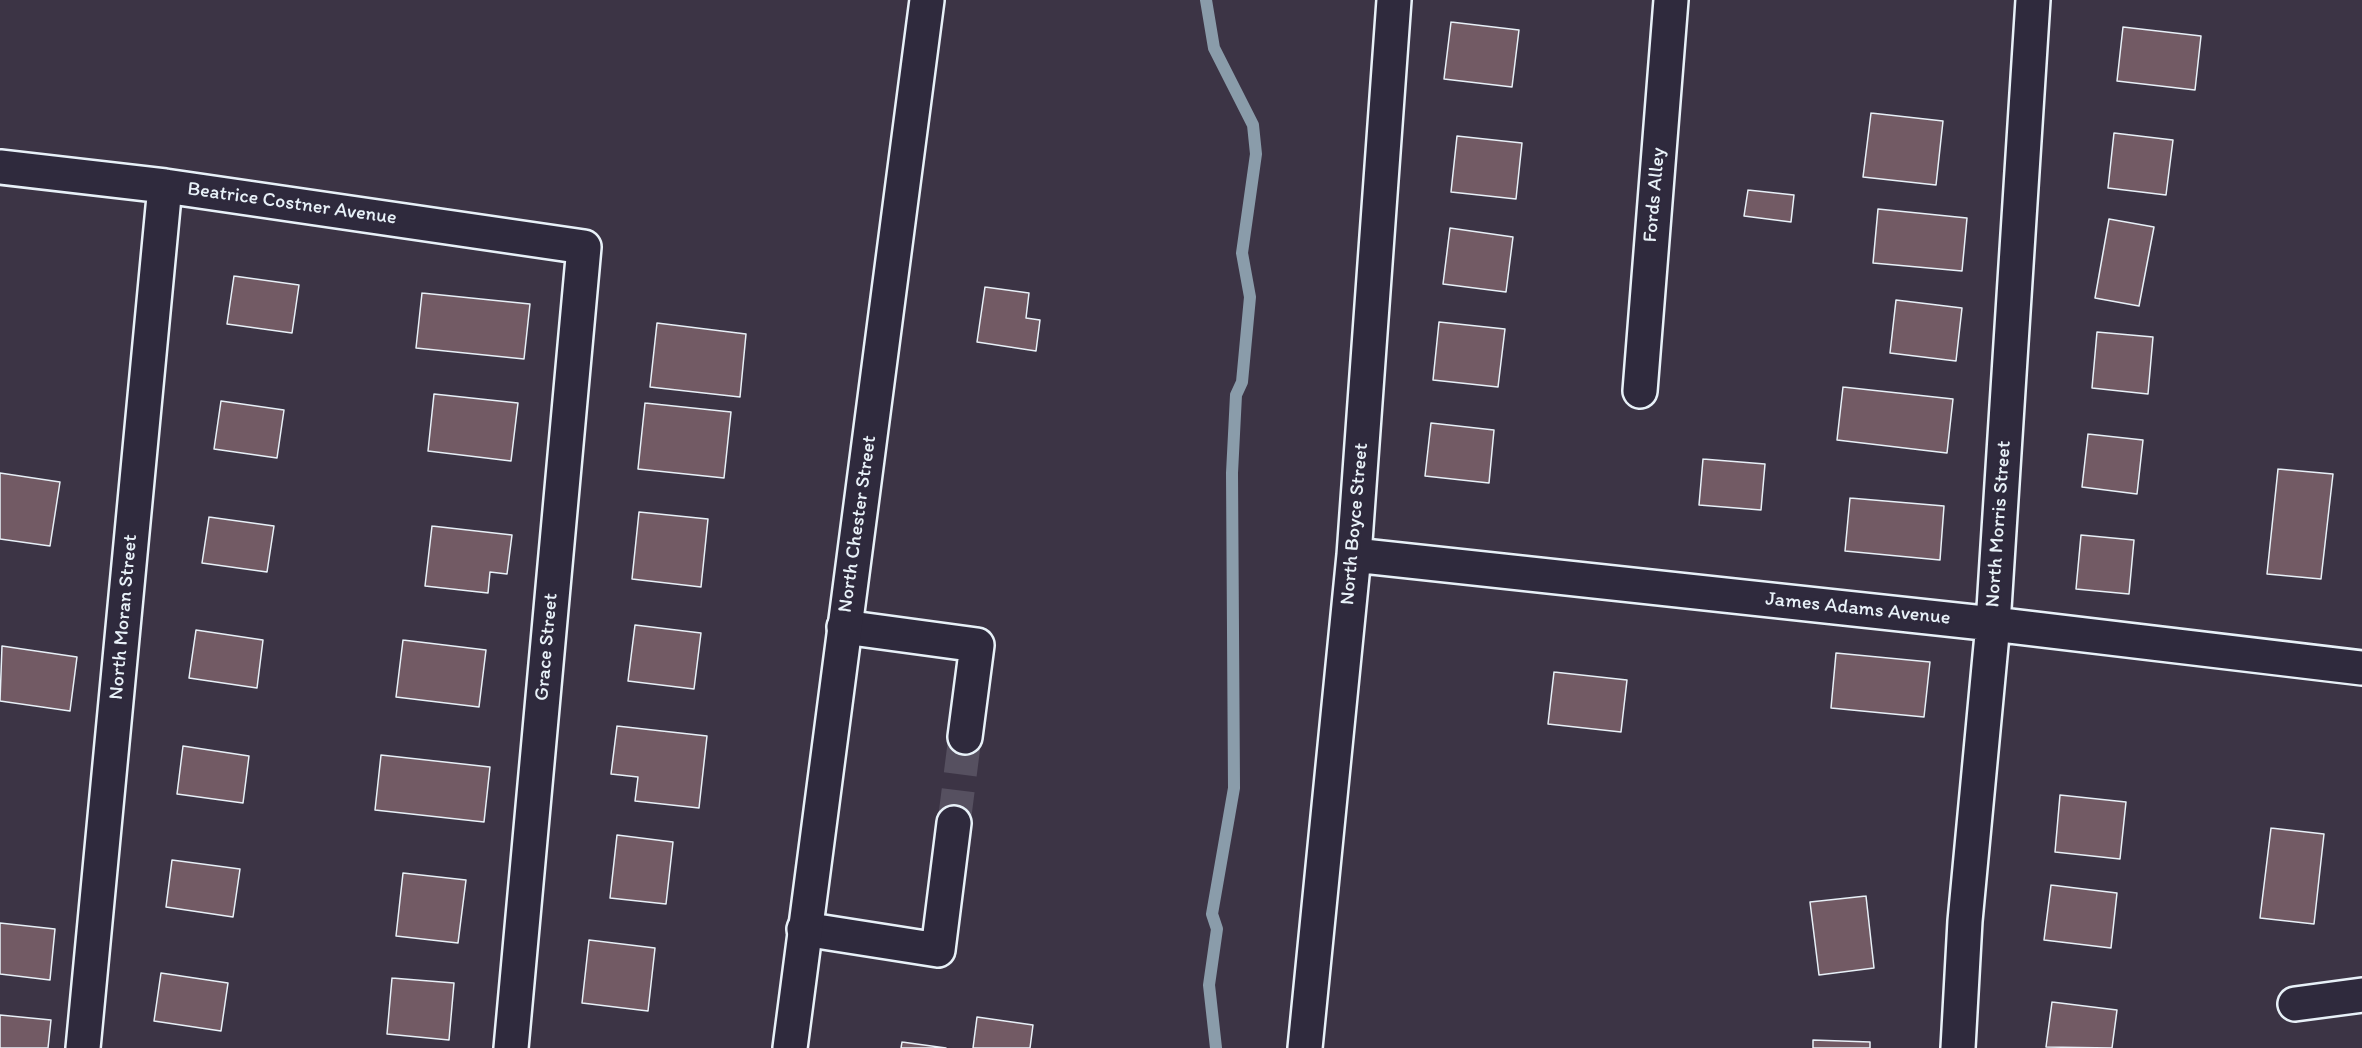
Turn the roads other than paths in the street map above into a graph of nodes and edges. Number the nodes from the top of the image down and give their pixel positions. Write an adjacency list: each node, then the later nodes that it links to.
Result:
1 (927, 0): 11 (street, North Chester Street)
2 (1394, 0): 9 (street, North Boyce Street)
3 (1671, 0): 8 (street, Fords Alley)
4 (2033, 0): 10 (street, North Morris Street)
5 (0, 167): 6 (street, Beatrice Costner Avenue)
6 (165, 186): 7 (street, Beatrice Costner Avenue); 18 (street, North Moran Street)
7 (584, 247): 19 (street, Grace Street)
8 (1640, 391)
9 (1354, 555): 10 (street, James Adams Avenue); 21 (street, North Boyce Street)
10 (1993, 624): 12 (street, James Adams Avenue); 22 (street, North Morris Street)
11 (844, 627): 13 (street); 15 (street, North Chester Street)
12 (2362, 668)
13 (965, 737)
14 (954, 823): 15 (street)
15 (804, 929): 20 (street, North Chester Street)
16 (2362, 995): 17 (street)
17 (2295, 1004)
18 (83, 1048)
19 (511, 1048)
20 (790, 1048)
21 (1305, 1048)
22 (1958, 1048)

